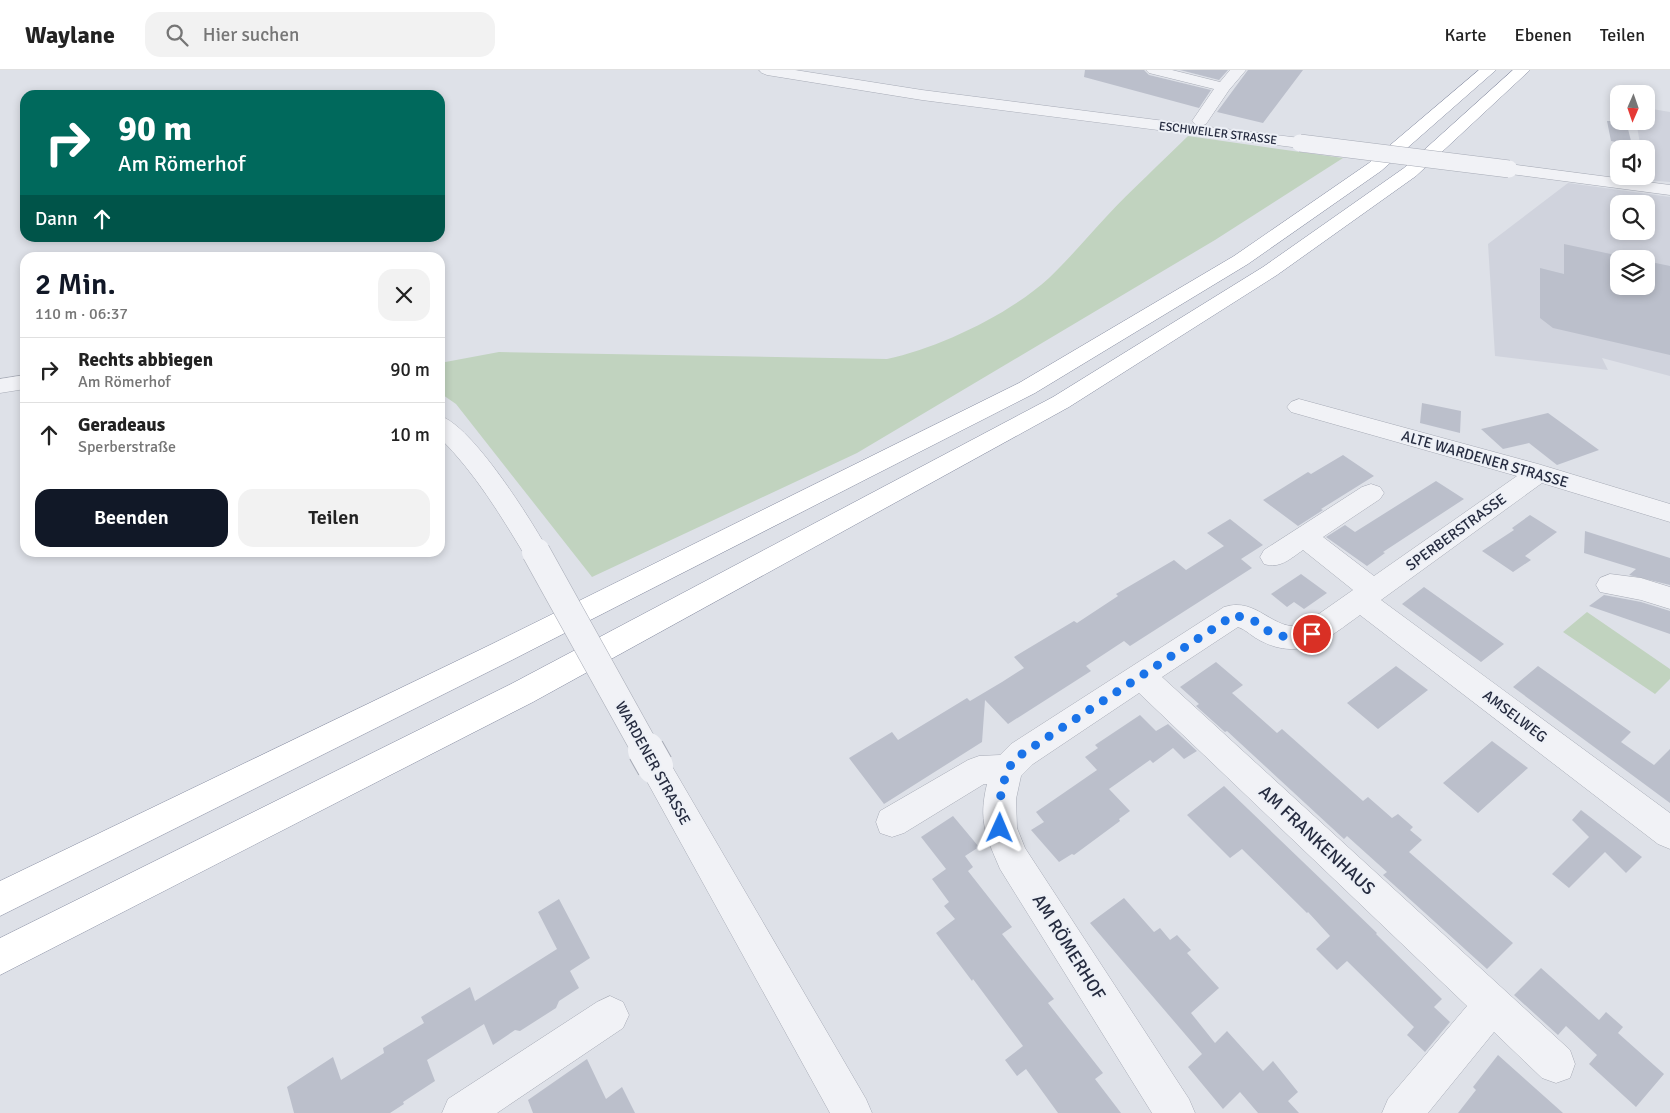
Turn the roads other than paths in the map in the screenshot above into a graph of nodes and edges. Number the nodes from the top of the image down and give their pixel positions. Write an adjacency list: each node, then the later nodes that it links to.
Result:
1 (767, 70): 8 (street, ESCHWEILER STRASSE, bridge)
2 (1154, 70): 6 (street)
3 (1238, 70): 6 (street)
4 (1488, 70): 25 (highway)
5 (1522, 70): 26 (highway)
6 (1223, 87): 7 (street)
7 (1200, 121)
8 (1670, 190)
9 (20, 383): 10 (street)
10 (0, 386)
11 (1299, 408): 13 (street, ALTE WARDENER STRASSE)
12 (445, 429): 31 (street, WARDENER STRASSE, bridge)
13 (1538, 473): 15 (street, ALTE WARDENER STRASSE); 19 (street, SPERBERSTRASSE)
14 (1371, 493): 16 (street)
15 (1670, 513)
16 (1304, 537): 17 (street); 19 (street)
17 (1273, 557)
18 (1610, 585): 20 (street)
19 (1367, 595): 21 (street, SPERBERSTRASSE); 24 (street, AMSELWEG)
20 (1670, 598)
21 (1141, 676): 22 (street); 27 (street, AM FRANKENHAUS)
22 (1007, 769): 23 (street); 32 (street, AM RÖMERHOF)
23 (892, 822)
24 (1670, 833)
25 (0, 900)
26 (0, 957)
27 (1493, 1004): 29 (street, AM FRANKENHAUS); 33 (street)
28 (610, 1015): 30 (street)
29 (1556, 1064)
30 (462, 1113)
31 (852, 1113)
32 (1175, 1113)
33 (1402, 1113)

